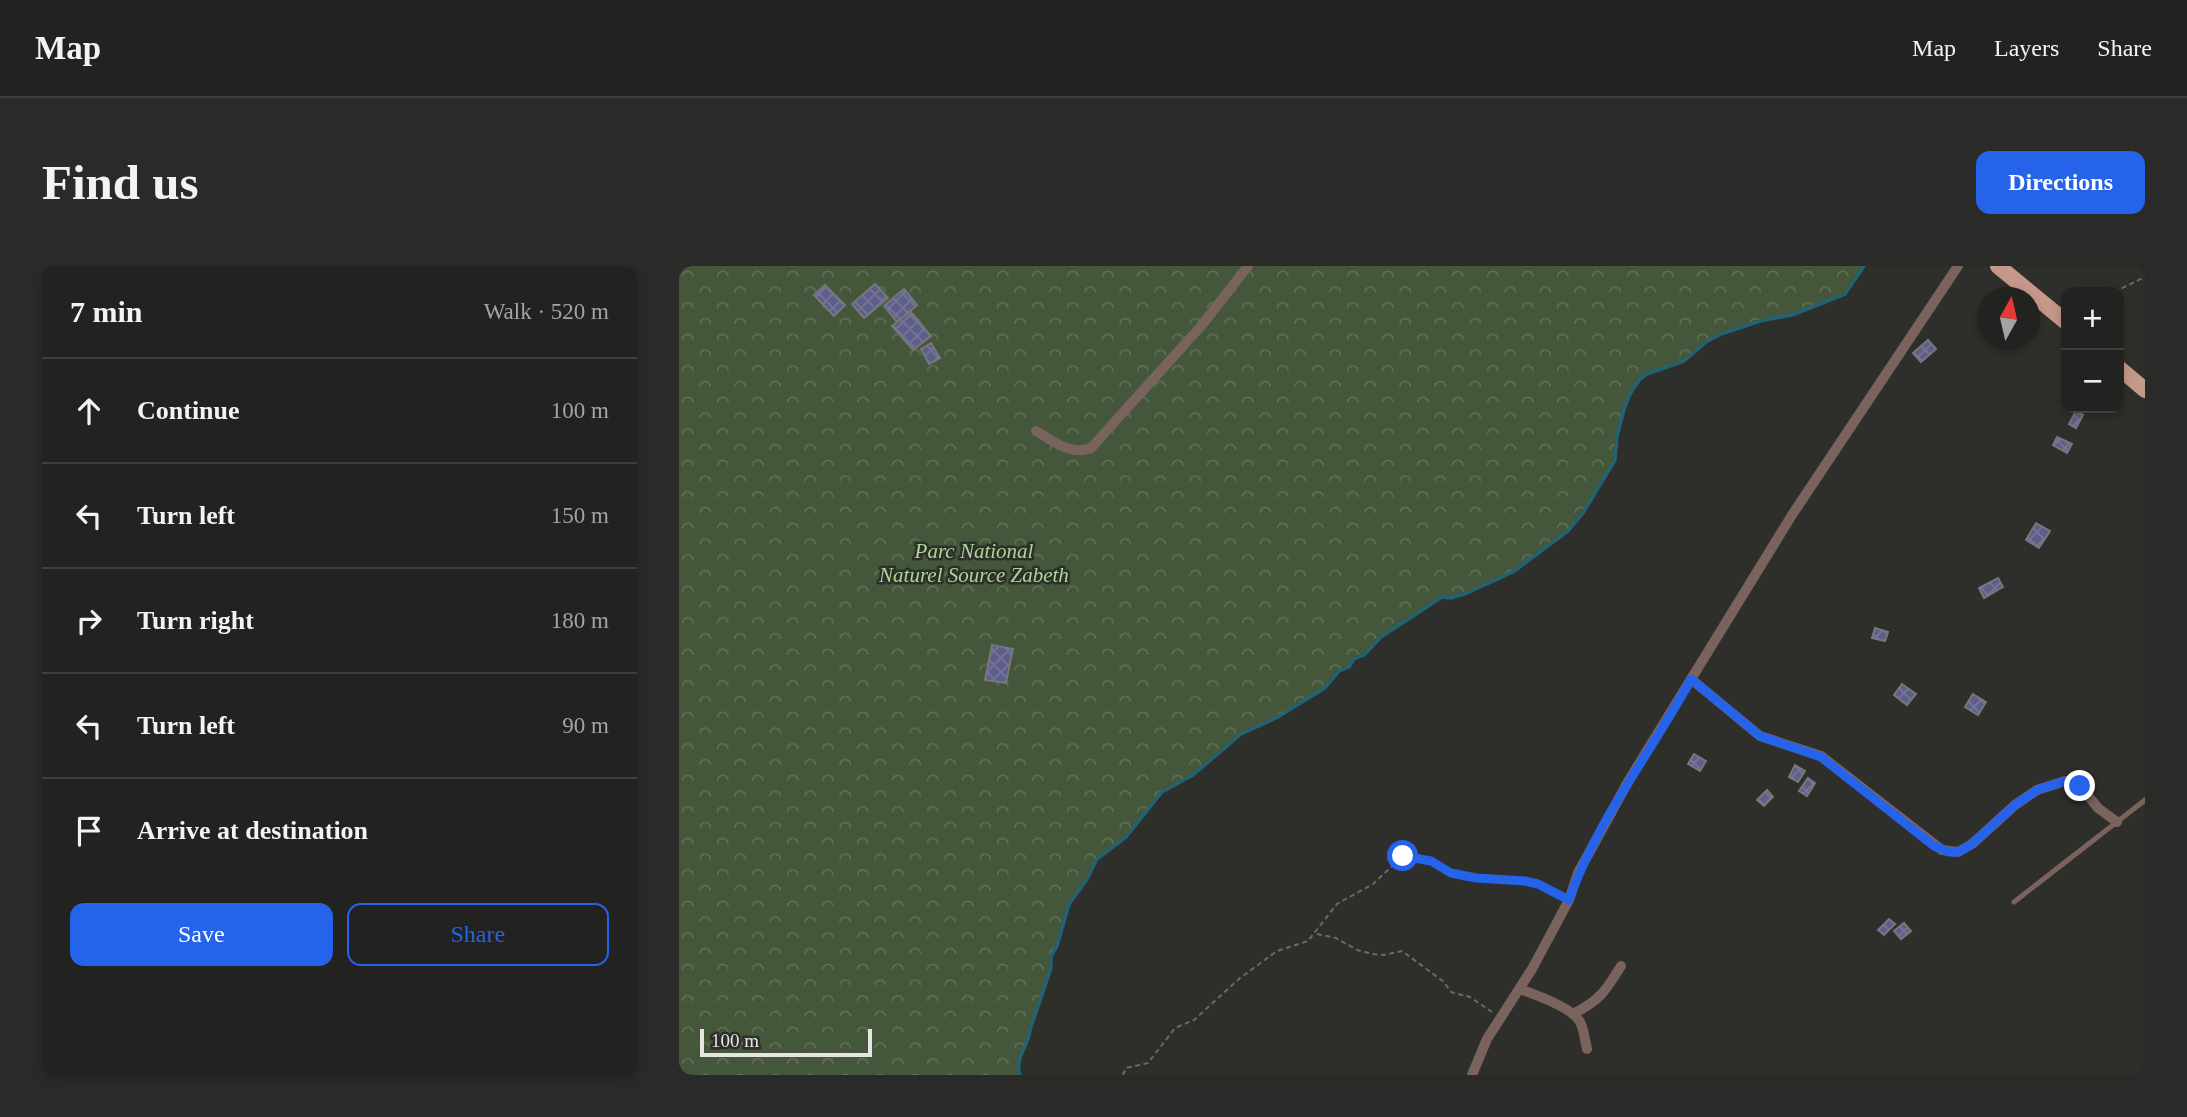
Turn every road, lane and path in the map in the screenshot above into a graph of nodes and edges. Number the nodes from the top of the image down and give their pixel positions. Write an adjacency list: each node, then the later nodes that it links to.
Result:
1 (1248, 266): 9 (street)
2 (1958, 266): 10 (street)
3 (1998, 266): 6 (main road)
4 (2145, 277): 5 (path)
5 (2124, 287)
6 (2061, 318)
7 (2124, 372): 8 (main road)
8 (2145, 390)
9 (1036, 430)
10 (1691, 679): 12 (street); 13 (street)
11 (2145, 800): 12 (lane)
12 (2117, 822): 14 (lane)
13 (1569, 900): 15 (path); 17 (street)
14 (2014, 902)
15 (1315, 934): 19 (path); 21 (path)
16 (1621, 966): 18 (street)
17 (1520, 989): 18 (street); 19 (street)
18 (1573, 1014): 20 (street)
19 (1500, 1020): 22 (street)
20 (1587, 1049)
21 (1123, 1075)
22 (1472, 1075)

